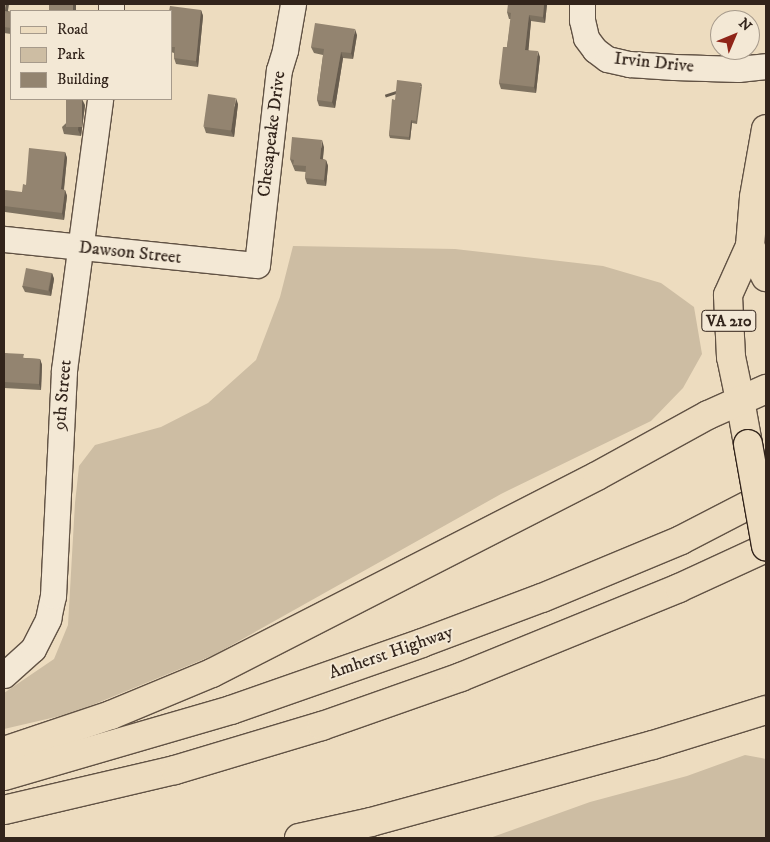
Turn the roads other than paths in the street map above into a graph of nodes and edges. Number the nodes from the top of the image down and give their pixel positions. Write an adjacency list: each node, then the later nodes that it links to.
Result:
1 (293, 4): 9 (street, Chesapeake Drive)
2 (582, 4): 3 (street, Irvin Drive)
3 (766, 66)
4 (100, 100): 8 (street, 9th Street)
5 (766, 129): 7 (main road, VA 210)
6 (4, 239): 8 (street, Dawson Street)
7 (758, 246): 10 (main road); 12 (main road, VA 210)
8 (79, 248): 9 (street, Dawson Street); 15 (street, 9th Street)
9 (256, 265)
10 (766, 277)
11 (766, 389): 12 (main road)
12 (740, 400): 14 (main road, VA 210, bridge); 17 (main road)
13 (766, 496): 18 (main road, Amherst Highway)
14 (766, 547): 19 (main road)
15 (4, 675)
16 (766, 710): 20 (main road)
17 (4, 752)
18 (4, 776)
19 (4, 810)
20 (299, 838)

